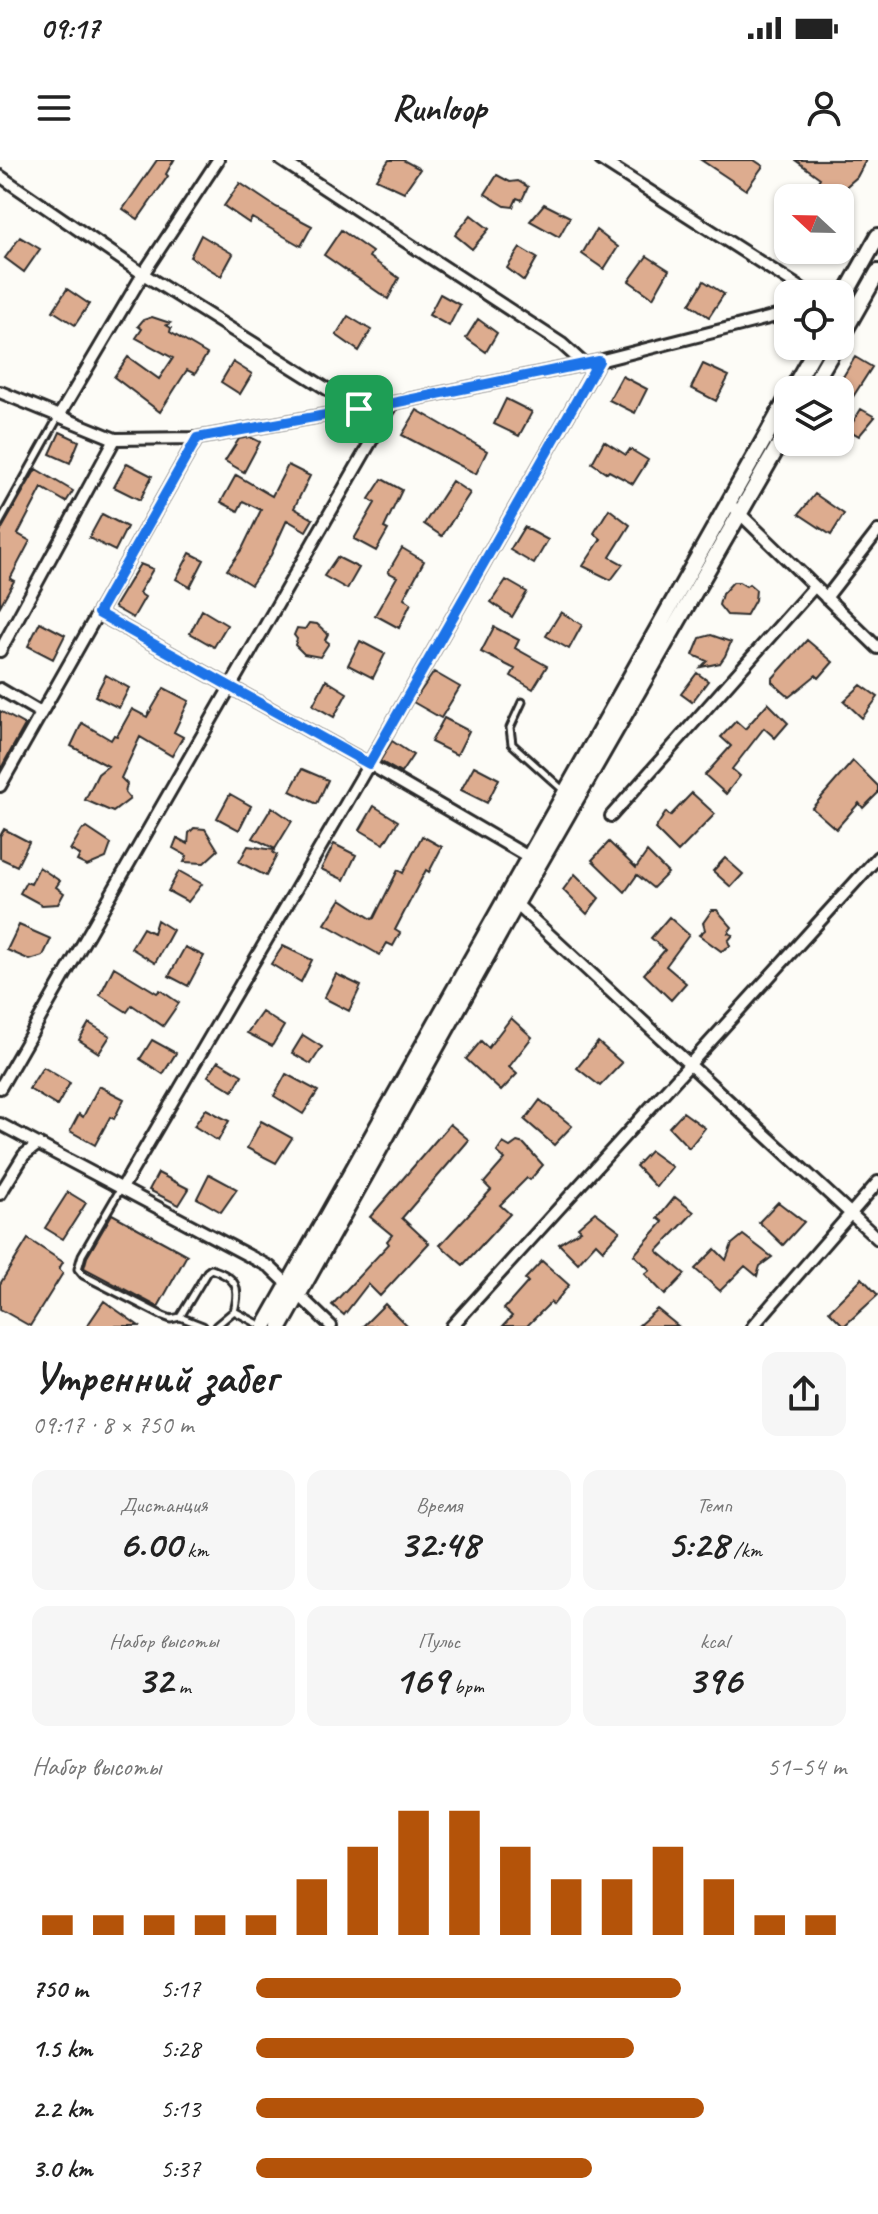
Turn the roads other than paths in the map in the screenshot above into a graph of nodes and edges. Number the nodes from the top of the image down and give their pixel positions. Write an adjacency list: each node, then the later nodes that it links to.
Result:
1 (218, 160): 7 (street)
2 (281, 160): 13 (street)
3 (601, 160): 8 (street)
4 (0, 176): 7 (street)
5 (878, 236): 9 (street)
6 (878, 272): 10 (street)
7 (143, 274): 16 (street); 17 (street)
8 (788, 280)
9 (853, 280)
10 (854, 305)
11 (774, 317): 12 (street)
12 (599, 361): 13 (street); 35 (street)
13 (583, 363): 15 (street)
14 (0, 392): 17 (street)
15 (393, 403): 16 (street); 31 (street)
16 (359, 409): 19 (street)
17 (59, 416): 20 (street); 24 (lane)
18 (774, 422): 22 (street)
19 (197, 438): 20 (street); 28 (street)
20 (115, 439): 30 (street)
21 (774, 453): 23 (street)
22 (728, 502): 23 (street); 37 (street)
23 (739, 514): 26 (street); 40 (street)
24 (0, 522)
25 (878, 531): 27 (street)
26 (814, 587): 27 (street); 38 (street)
27 (826, 598): 29 (street)
28 (98, 613): 31 (street); 34 (street)
29 (878, 648)
30 (0, 651)
31 (228, 687): 35 (street); 43 (street)
32 (0, 689): 34 (street)
33 (522, 702): 37 (lane)
34 (41, 713): 36 (street)
35 (369, 764): 40 (street); 47 (street)
36 (0, 786)
37 (564, 792): 40 (street)
38 (611, 816)
39 (878, 857): 42 (street)
40 (534, 860): 41 (street)
41 (511, 899): 42 (street); 51 (street)
42 (689, 1064): 49 (street); 59 (street)
43 (0, 1088)
44 (0, 1124): 45 (street)
45 (37, 1145): 47 (street); 48 (street)
46 (878, 1182): 49 (street)
47 (122, 1188): 51 (street); 53 (lane)
48 (0, 1194)
49 (849, 1213): 50 (street); 60 (street)
50 (878, 1239)
51 (294, 1290): 56 (street); 57 (street); 58 (street)
52 (234, 1311): 53 (lane); 55 (lane); 56 (lane)
53 (180, 1317): 54 (lane)
54 (203, 1326)
55 (216, 1326)
56 (264, 1326)
57 (281, 1326)
58 (331, 1326)
59 (452, 1326)
60 (753, 1326)

